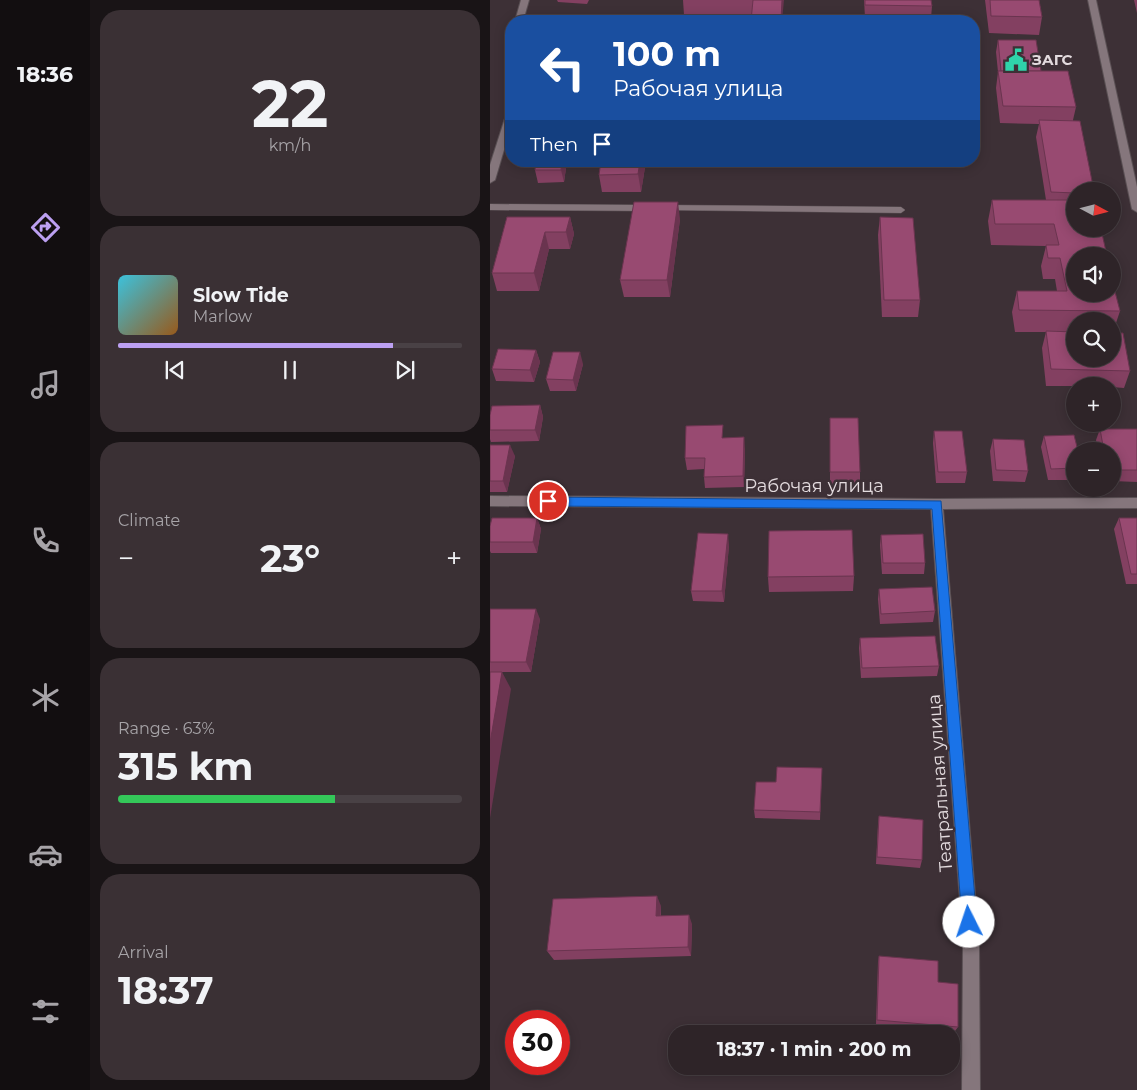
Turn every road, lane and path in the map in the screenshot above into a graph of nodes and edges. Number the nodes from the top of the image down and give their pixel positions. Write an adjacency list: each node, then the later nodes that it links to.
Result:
1 (525, 0): 3 (street)
2 (1092, 0): 6 (street)
3 (521, 15)
4 (505, 131): 5 (street)
5 (490, 180)
6 (1136, 204)
7 (490, 207): 8 (lane)
8 (901, 210)
9 (490, 501): 11 (street, Рабочая улица)
10 (1137, 503): 11 (street, Рабочая улица)
11 (937, 504): 12 (street, Театральная улица)
12 (971, 1090)

